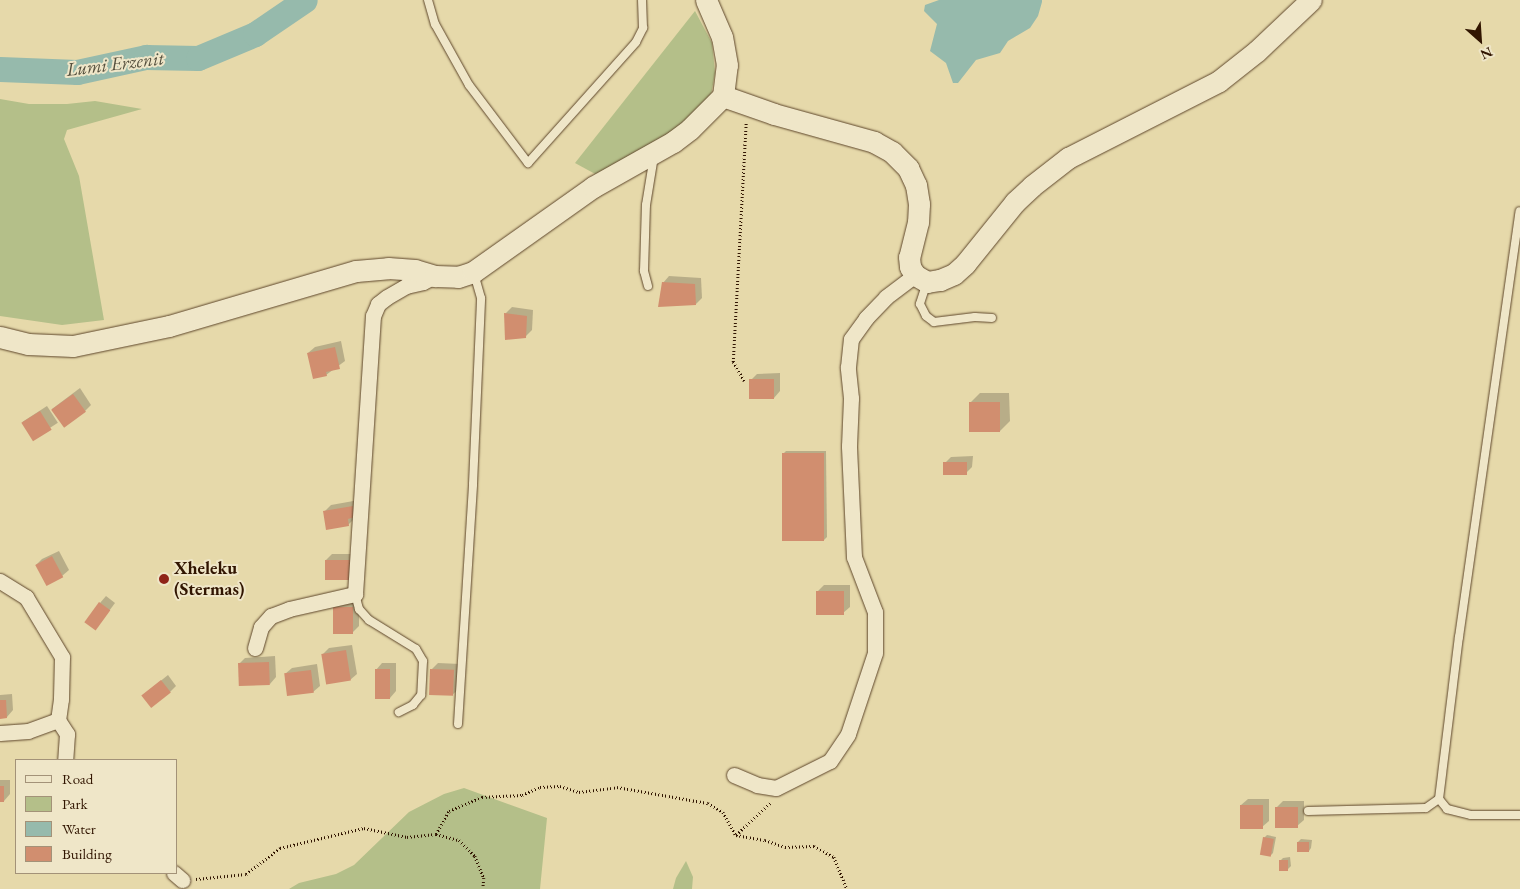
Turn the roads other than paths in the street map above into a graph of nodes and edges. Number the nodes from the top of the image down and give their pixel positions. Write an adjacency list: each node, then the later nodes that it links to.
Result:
1 (428, 0): 2 (lane)
2 (642, 0)
3 (706, 0): 5 (main road)
4 (1311, 0): 10 (main road)
5 (722, 96): 6 (main road); 10 (main road)
6 (654, 152): 8 (main road); 11 (lane)
7 (1520, 210): 23 (lane)
8 (473, 272): 9 (main road); 19 (lane)
9 (435, 276): 13 (main road); 15 (street)
10 (921, 279): 12 (lane); 22 (street)
11 (648, 286)
12 (992, 318)
13 (0, 337)
14 (0, 581): 18 (street)
15 (355, 594): 16 (street); 17 (lane)
16 (255, 648)
17 (399, 712)
18 (58, 720): 20 (street); 21 (street)
19 (458, 724)
20 (0, 733)
21 (65, 759)
22 (734, 775)
23 (1439, 799): 24 (lane); 25 (lane)
24 (1308, 811)
25 (1520, 815)

